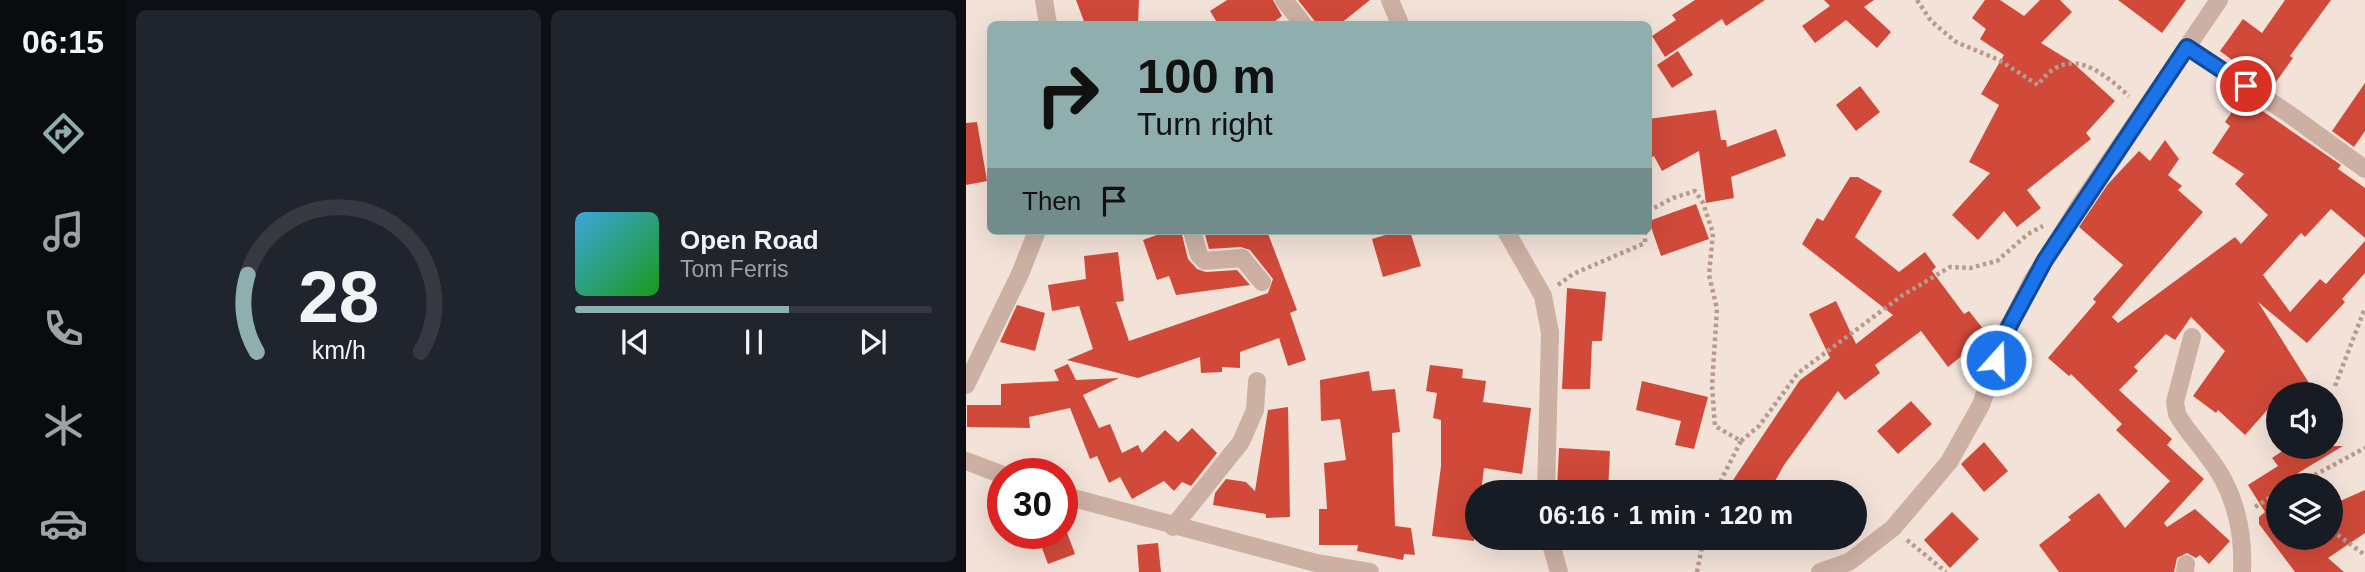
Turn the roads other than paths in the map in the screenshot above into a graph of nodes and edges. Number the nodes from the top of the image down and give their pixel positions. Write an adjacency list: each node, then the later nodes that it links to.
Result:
1 (1044, 0): 5 (street)
2 (1284, 0): 6 (street)
3 (1390, 0): 7 (street)
4 (2219, 0): 8 (street)
5 (1048, 21)
6 (1301, 21)
7 (1400, 21)
8 (2187, 47): 9 (street); 25 (street)
9 (2365, 169)
10 (1035, 235): 16 (street)
11 (1193, 235): 13 (street)
12 (1508, 235): 19 (street)
13 (1262, 282)
14 (2192, 337): 26 (street)
15 (1257, 381): 21 (street)
16 (966, 385)
17 (966, 461): 18 (street)
18 (987, 469)
19 (1546, 480)
20 (1078, 500): 21 (street)
21 (1173, 527): 23 (street)
22 (1553, 550): 24 (street)
23 (1370, 572)
24 (1559, 572)
25 (1820, 572)
26 (2242, 572)

